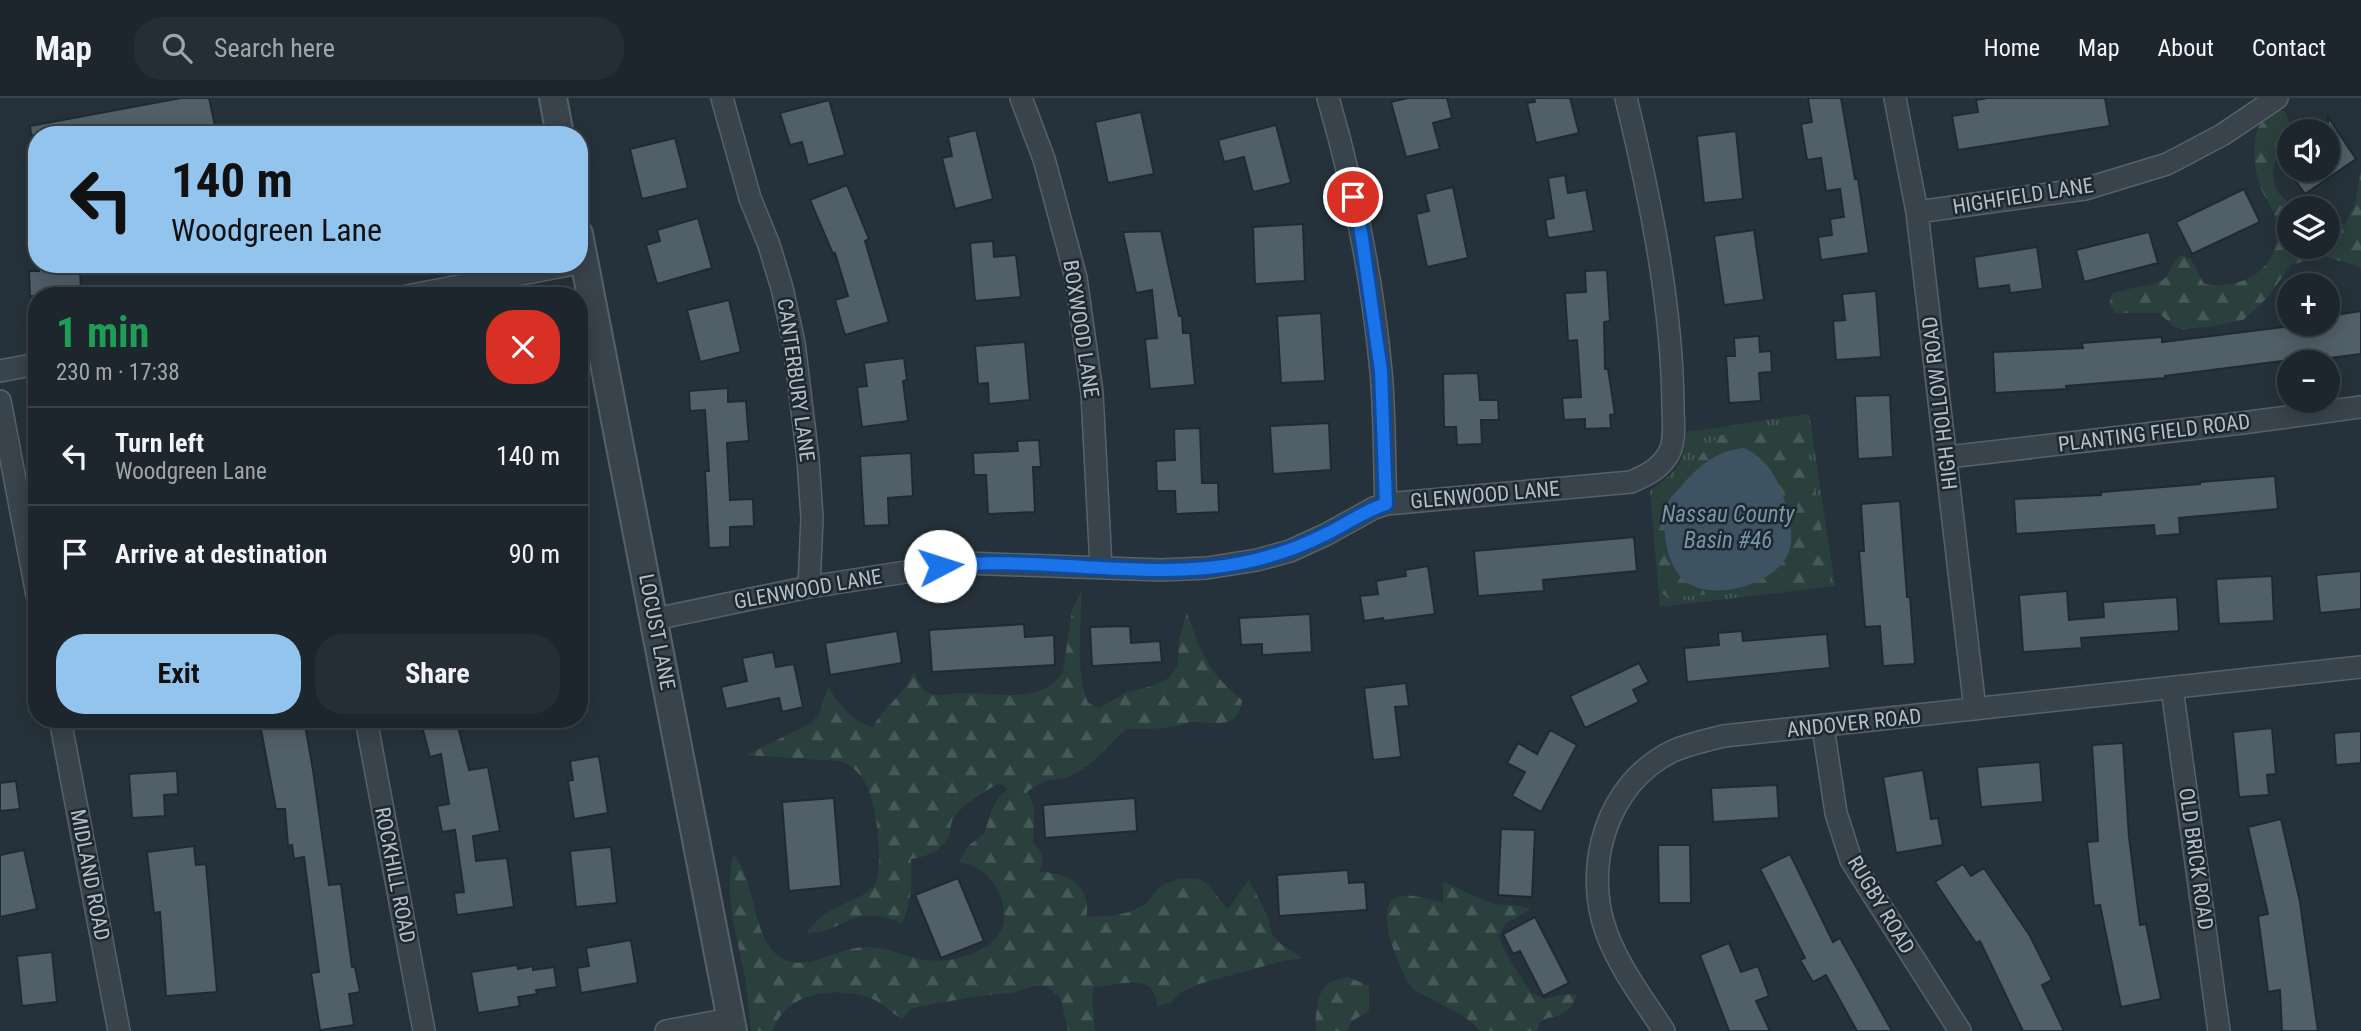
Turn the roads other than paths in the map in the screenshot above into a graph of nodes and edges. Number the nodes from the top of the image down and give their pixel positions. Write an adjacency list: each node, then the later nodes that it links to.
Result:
1 (554, 98): 8 (street)
2 (722, 98): 21 (street, CANTERBURY LANE)
3 (1021, 98): 20 (street, BOXWOOD LANE)
4 (1328, 98): 18 (street)
5 (1626, 98): 18 (street, GLENWOOD LANE)
6 (1895, 98): 9 (street, HIGH HOLLOW ROAD)
7 (2277, 98): 9 (street, HIGHFIELD LANE)
8 (559, 126)
9 (1917, 212): 17 (street, HIGH HOLLOW ROAD)
10 (527, 273): 11 (street)
11 (454, 287)
12 (588, 305): 22 (street, LOCUST LANE)
13 (28, 366): 14 (street)
14 (0, 371)
15 (0, 401): 19 (street)
16 (2361, 407): 17 (street, PLANTING FIELD ROAD)
17 (1948, 457): 25 (street, HIGH HOLLOW ROAD)
18 (1386, 504): 20 (street, GLENWOOD LANE)
19 (28, 548)
20 (1101, 567): 21 (street, GLENWOOD LANE)
21 (809, 587): 22 (street, GLENWOOD LANE)
22 (655, 619): 29 (street, LOCUST LANE)
23 (2361, 667): 24 (street, ANDOVER ROAD)
24 (2172, 688): 25 (street, ANDOVER ROAD); 35 (street, OLD BRICK ROAD)
25 (1975, 709): 26 (street, ANDOVER ROAD)
26 (1823, 727): 33 (street, ANDOVER ROAD); 34 (street, RUGBY ROAD)
27 (62, 728): 30 (street, MIDLAND ROAD)
28 (368, 728): 31 (street, ROCKHILL ROAD)
29 (731, 1025): 32 (street)
30 (119, 1031)
31 (424, 1031)
32 (666, 1031)
33 (1664, 1031)
34 (1960, 1031)
35 (2219, 1031)

